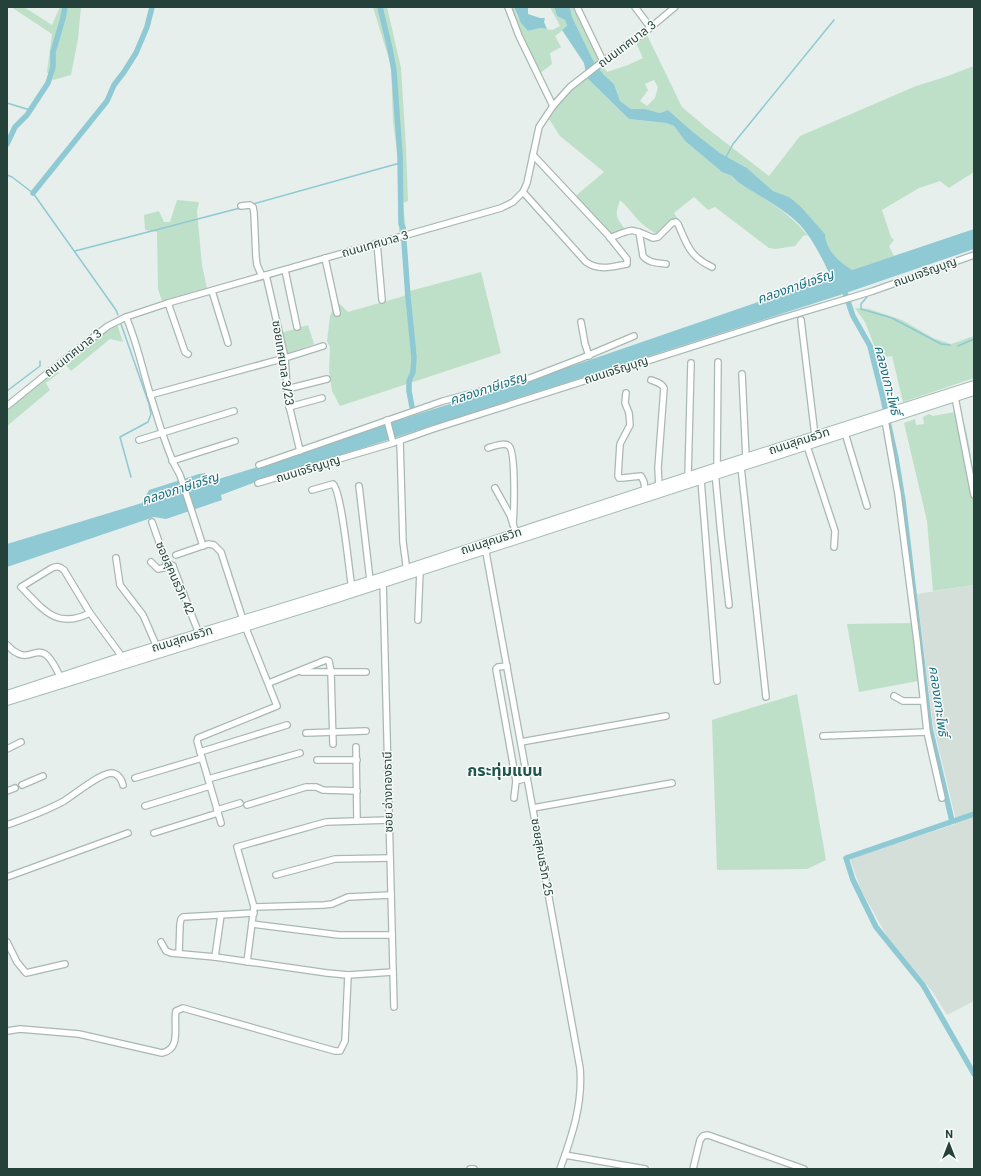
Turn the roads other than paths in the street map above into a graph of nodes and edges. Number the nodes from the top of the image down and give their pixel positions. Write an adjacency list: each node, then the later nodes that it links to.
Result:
1 (508, 7): 7 (street)
2 (577, 7): 6 (street)
3 (635, 7): 5 (street)
4 (675, 7): 5 (street, ถนนเทศบาล 3)
5 (650, 27): 6 (street, ถนนเทศบาล 3)
6 (601, 63): 7 (street, ถนนเทศบาล 3)
7 (553, 106): 8 (street, ถนนเทศบาล 3)
8 (533, 155): 9 (street, ถนนเทศบาล 3); 12 (street)
9 (523, 192): 12 (street); 13 (street, ถนนเทศบาล 3)
10 (241, 206): 19 (street, ซอยเทศบาล 3/23)
11 (639, 232): 12 (street); 16 (street); 17 (street)
12 (610, 238)
13 (377, 243): 15 (street, ถนนเทศบาล 3); 21 (street)
14 (974, 255): 56 (street, ถนนเจริญบุญ)
15 (325, 258): 18 (street, ถนนเทศบาล 3); 23 (street)
16 (666, 264)
17 (712, 267)
18 (285, 270): 19 (street, ถนนเทศบาล 3); 27 (street)
19 (264, 276): 20 (street, ถนนเทศบาล 3); 33 (street, ซอยเทศบาล 3/23)
20 (212, 291): 22 (street, ถนนเทศบาล 3); 29 (street)
21 (382, 300)
22 (168, 303): 24 (street, ถนนเทศบาล 3); 31 (street)
23 (337, 313)
24 (126, 317): 43 (street); 46 (street, ถนนเทศบาล 3)
25 (801, 320): 53 (street)
26 (581, 322): 32 (street)
27 (297, 327)
28 (634, 336): 32 (street)
29 (228, 343)
30 (322, 346): 33 (street)
31 (188, 354)
32 (589, 356): 50 (street)
33 (284, 358): 40 (street, ซอยเทศบาล 3/23); 43 (street)
34 (718, 362): 65 (street)
35 (691, 363): 66 (street)
36 (742, 374): 61 (street)
37 (327, 379): 40 (street)
38 (651, 380): 70 (street)
39 (974, 385): 53 (main road, ถนนสุคนธวิท)
40 (287, 389): 47 (street, ซอยเทศบาล 3/23)
41 (974, 391): 44 (main road, ถนนสุคนธวิท)
42 (626, 393): 73 (street)
43 (150, 395): 52 (street)
44 (955, 397): 49 (main road, ถนนสุคนธวิท); 74 (street)
45 (322, 398): 47 (street)
46 (7, 406)
47 (289, 407): 60 (street, ซอยเทศบาล 3/23)
48 (234, 411): 52 (street)
49 (885, 420): 51 (main road, ถนนสุคนธวิท); 110 (street)
50 (387, 422): 57 (street); 60 (street)
51 (846, 433): 58 (main road, ถนนสุคนธวิท); 75 (street)
52 (163, 434): 54 (street); 62 (street)
53 (815, 436): 61 (main road, ถนนสุคนธวิท)
54 (139, 440)
55 (235, 441): 62 (street)
56 (400, 441): 57 (street, ถนนเจริญบุญ); 87 (street)
57 (392, 442): 68 (street, ถนนเจริญบุญ)
58 (807, 446): 64 (main road, ถนนสุคนธวิท); 81 (street)
59 (488, 448): 77 (street)
60 (300, 451): 63 (street)
61 (746, 458): 65 (main road, ถนนสุคนธวิท)
62 (172, 461): 79 (street)
63 (259, 465)
64 (741, 467): 65 (main road, ถนนสุคนธวิท); 108 (street)
65 (716, 470): 66 (main road, ถนนสุคนธวิท); 67 (main road, ถนนสุคนธวิท); 91 (street)
66 (688, 478): 70 (main road, ถนนสุคนธวิท)
67 (701, 480): 80 (main road, ถนนสุคนธวิท); 104 (street)
68 (258, 483)
69 (359, 486): 88 (street)
70 (659, 487): 73 (main road, ถนนสุคนธวิท)
71 (495, 488): 77 (street)
72 (312, 490): 90 (street)
73 (645, 492): 78 (main road, ถนนสุคนธวิท)
74 (974, 495)
75 (867, 506)
76 (152, 522): 85 (street, ซอยสุคนธวิท 42)
77 (514, 524): 78 (street)
78 (516, 533): 80 (main road, ถนนสุคนธวิท)
79 (203, 546): 82 (street); 94 (street)
80 (485, 546): 86 (main road, ถนนสุคนธวิท); 87 (main road, ถนนสุคนธวิท); 99 (street, ซอยสุคนธวิท 25)
81 (834, 547)
82 (176, 555)
83 (116, 558): 97 (street)
84 (151, 562): 85 (street)
85 (173, 566): 95 (street, ซอยสุคนธวิท 42)
86 (420, 571): 87 (main road, ถนนสุคนธวิท); 93 (street)
87 (407, 572): 89 (main road, ถนนสุคนธวิท)
88 (370, 580): 89 (main road, ถนนสุคนธวิท); 90 (main road, ถนนสุคนธวิท)
89 (382, 580): 90 (main road, ถนนสุคนธวิท); 146 (street, ซอย อ่างทองธานี)
90 (352, 589): 94 (main road, ถนนสุคนธวิท)
91 (729, 605)
92 (90, 613): 92 (street); 98 (street)
93 (418, 620)
94 (244, 622): 95 (main road, ถนนสุคนธวิท); 98 (main road, ถนนสุคนธวิท); 105 (street)
95 (199, 634): 97 (main road, ถนนสุคนธวิท)
96 (7, 645): 103 (street)
97 (157, 646): 98 (main road, ถนนสุคนธวิท)
98 (125, 660): 103 (main road, ถนนสุคนธวิท); 109 (main road, ถนนสุคนธวิท)
99 (507, 666): 119 (street, ซอยสุคนธวิท 25); 131 (street)
100 (298, 672): 101 (street); 101 (street); 105 (street)
101 (331, 672): 102 (street); 114 (street)
102 (366, 672)
103 (61, 678): 106 (main road, ถนนสุคนธวิท)
104 (717, 681)
105 (269, 683): 124 (street)
106 (7, 695)
107 (894, 696): 110 (street)
108 (766, 698)
109 (7, 701)
110 (923, 701): 115 (street)
111 (666, 716): 119 (street)
112 (287, 725): 124 (street)
113 (366, 731): 114 (street)
114 (333, 732): 116 (street); 120 (street)
115 (926, 732): 117 (street); 140 (street)
116 (306, 733)
117 (823, 736)
118 (21, 742): 122 (street)
119 (521, 742): 129 (street, ซอยสุคนธวิท 25)
120 (334, 744)
121 (356, 748): 126 (street)
122 (7, 749)
123 (300, 753): 130 (street)
124 (201, 755): 128 (street); 130 (street)
125 (317, 760): 126 (street)
126 (357, 760): 138 (street)
127 (43, 776): 133 (street)
128 (135, 778)
129 (527, 778): 131 (street); 144 (street, ซอยสุคนธวิท 25)
130 (208, 779): 135 (street)
131 (516, 781): 139 (street)
132 (672, 783): 144 (street)
133 (22, 785)
134 (123, 785): 149 (street)
135 (210, 786): 143 (street); 145 (street)
136 (15, 788): 137 (street)
137 (7, 791)
138 (357, 791): 142 (street); 147 (street)
139 (514, 798)
140 (942, 798)
141 (240, 803): 145 (street)
142 (246, 805)
143 (145, 806)
144 (533, 808): 170 (street, ซอยสุคนธวิท 25)
145 (218, 811): 148 (street); 151 (street)
146 (389, 820): 147 (street); 152 (street, ซอย อ่างทองธานี)
147 (358, 821): 156 (street)
148 (221, 823)
149 (7, 825)
150 (128, 833): 154 (street)
151 (154, 833)
152 (390, 858): 153 (street); 155 (street, ซอย อ่างทองธานี)
153 (276, 875)
154 (7, 877)
155 (391, 895): 156 (street); 159 (street, ซอย อ่างทองธานี)
156 (254, 910): 157 (street); 158 (street)
157 (222, 915): 162 (street); 163 (street)
158 (252, 924): 159 (street); 164 (street)
159 (392, 935): 166 (street, ซอย อ่างทองธานี)
160 (7, 942): 165 (street)
161 (161, 942): 162 (street)
162 (179, 953): 163 (street)
163 (215, 957): 164 (street)
164 (247, 962): 167 (street)
165 (65, 964)
166 (393, 972): 167 (street); 168 (street, ซอย อ่างทองธานี)
167 (348, 975): 169 (street)
168 (394, 1007)
169 (7, 1031)
170 (565, 1155): 173 (street, ซอยสุคนธวิท 25); 174 (street)
171 (470, 1169): 172 (street)
172 (474, 1169)
173 (560, 1169)
174 (645, 1169)
175 (693, 1169): 176 (street)
176 (804, 1169)

